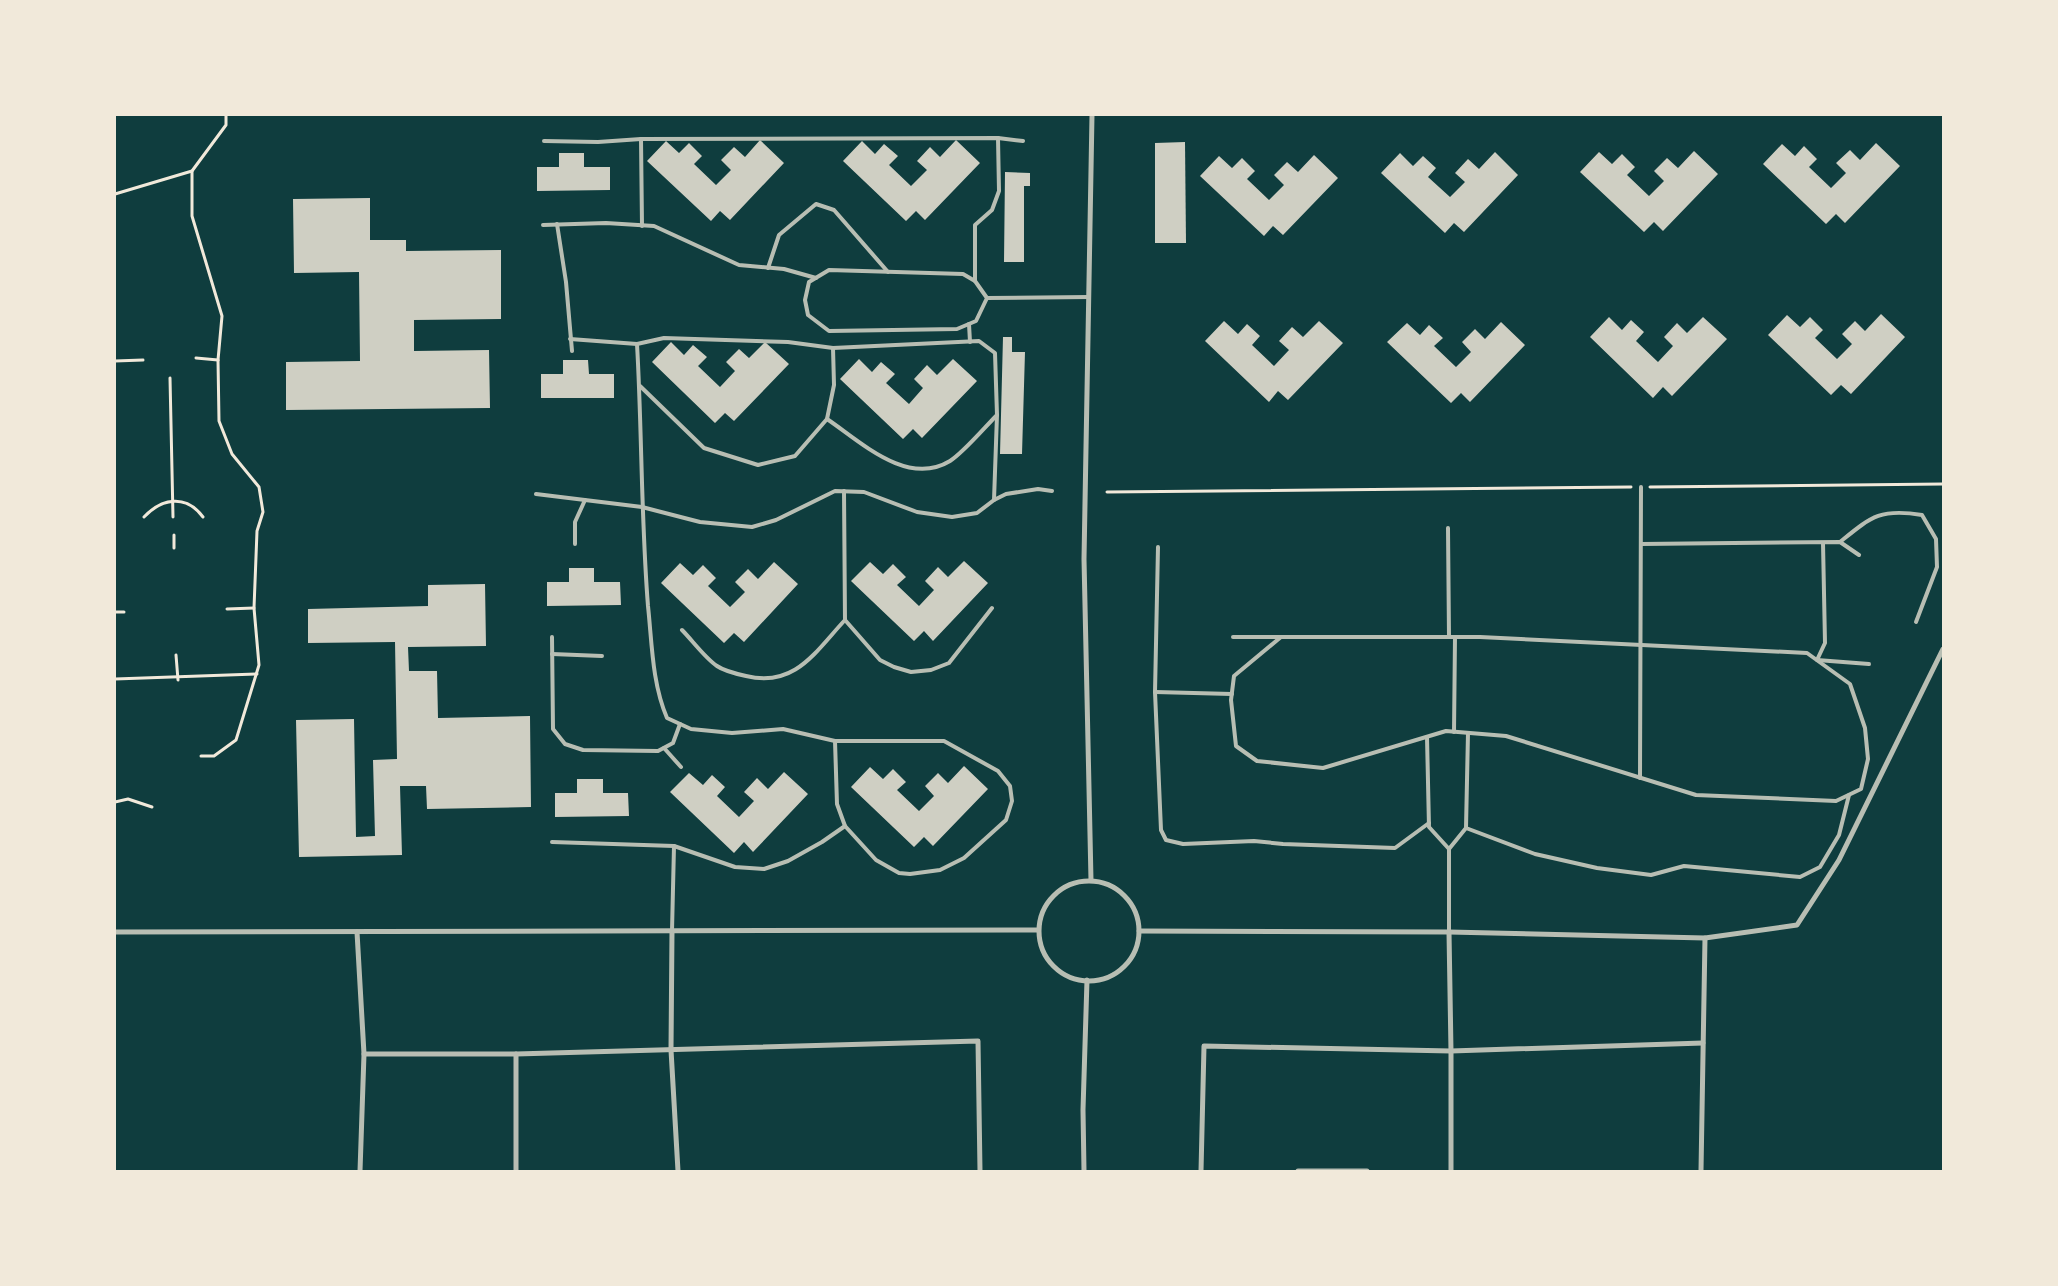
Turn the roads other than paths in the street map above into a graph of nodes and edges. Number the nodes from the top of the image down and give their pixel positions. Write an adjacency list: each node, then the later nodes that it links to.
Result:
1 (1092, 115): 13 (street)
2 (998, 138): 3 (lane); 5 (lane); 12 (lane)
3 (641, 139): 4 (lane); 8 (lane)
4 (544, 141)
5 (1024, 141)
6 (557, 224): 7 (lane); 8 (lane); 16 (lane)
7 (543, 225)
8 (642, 226): 9 (lane)
9 (768, 268): 10 (lane); 11 (lane)
10 (888, 272): 11 (lane); 12 (lane)
11 (816, 278): 15 (lane)
12 (975, 282): 14 (lane)
13 (1089, 297): 14 (lane); 70 (street)
14 (987, 298): 15 (lane)
15 (969, 324): 17 (lane)
16 (570, 339): 18 (lane); 20 (lane)
17 (970, 342): 19 (lane); 22 (lane)
18 (637, 344): 19 (lane); 21 (lane)
19 (834, 348): 23 (lane)
20 (572, 351)
21 (640, 386): 23 (lane); 30 (lane)
22 (997, 415): 23 (lane); 29 (lane)
23 (827, 419)
24 (1640, 487): 35 (lane)
25 (844, 491): 29 (lane); 30 (lane); 39 (lane)
26 (1052, 491): 29 (lane)
27 (536, 494): 28 (lane)
28 (585, 500): 30 (lane); 34 (lane)
29 (994, 500)
30 (642, 507): 55 (lane)
31 (1448, 528): 45 (lane)
32 (1840, 542): 33 (lane); 37 (lane); 40 (lane)
33 (1823, 543): 35 (lane); 51 (lane)
34 (575, 544)
35 (1640, 544): 47 (lane)
36 (1158, 547): 53 (lane)
37 (1859, 555)
38 (992, 608): 39 (lane)
39 (844, 620): 41 (lane)
40 (1916, 622)
41 (682, 630)
42 (552, 637): 49 (lane)
43 (1233, 637): 44 (lane)
44 (1281, 637): 45 (lane); 54 (lane)
45 (1449, 638): 46 (lane)
46 (1455, 638): 47 (lane); 56 (lane)
47 (1641, 646): 51 (lane); 62 (lane)
48 (1943, 650): 77 (street)
49 (552, 654): 50 (lane); 60 (lane)
50 (602, 656)
51 (1817, 660): 52 (lane); 63 (lane)
52 (1869, 664)
53 (1155, 692): 54 (lane); 64 (lane)
54 (1232, 694): 58 (lane)
55 (680, 724): 59 (lane); 60 (lane)
56 (1454, 732): 57 (lane); 58 (lane)
57 (1468, 733): 62 (lane); 66 (lane)
58 (1427, 737): 64 (lane)
59 (835, 741): 65 (lane); 65 (lane)
60 (664, 748): 61 (lane)
61 (681, 767)
62 (1640, 778): 63 (lane)
63 (1849, 795): 66 (lane)
64 (1429, 823): 69 (lane)
65 (845, 826): 68 (lane)
66 (1466, 828): 69 (lane)
67 (552, 842): 68 (lane)
68 (674, 846): 72 (lane)
69 (1449, 849): 76 (lane)
70 (1091, 880): 71 (street); 73 (street)
71 (1038, 930): 72 (street); 78 (street)
72 (672, 931): 75 (street); 80 (street)
73 (1139, 931): 76 (street); 78 (street)
74 (115, 932): 75 (street)
75 (357, 932): 82 (street)
76 (1448, 932): 77 (street); 81 (street)
77 (1705, 938): 79 (street)
78 (1087, 980): 88 (street)
79 (1703, 1043): 81 (street); 94 (street)
80 (671, 1050): 83 (street); 86 (street); 87 (street)
81 (1452, 1052): 89 (street); 93 (street)
82 (364, 1054): 83 (street); 84 (street)
83 (516, 1054): 85 (street)
84 (360, 1171)
85 (516, 1171)
86 (678, 1171)
87 (980, 1171)
88 (1084, 1171)
89 (1201, 1171)
90 (1298, 1171): 91 (street)
91 (1314, 1171): 92 (street)
92 (1367, 1171)
93 (1451, 1171)
94 (1701, 1171)

